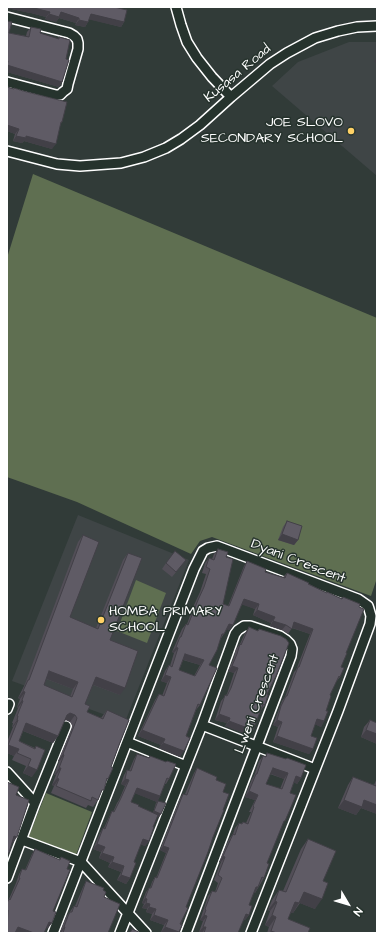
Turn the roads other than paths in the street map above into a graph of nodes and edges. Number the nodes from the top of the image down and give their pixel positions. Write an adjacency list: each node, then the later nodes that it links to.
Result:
1 (176, 7): 5 (street)
2 (7, 17): 4 (street)
3 (377, 26): 5 (street, Kusasa Road)
4 (7, 82)
5 (231, 97): 6 (street, Kusasa Road)
6 (7, 151)
7 (202, 725): 10 (street); 10 (street, Lweni Crescent); 11 (street, Lweni Crescent)
8 (66, 726): 14 (street)
9 (127, 742): 11 (street); 12 (street, Dyani Crescent); 16 (street, Dyani Crescent)
10 (257, 747): 12 (street); 22 (street, Lweni Crescent)
11 (186, 766): 18 (street, Lweni Crescent)
12 (315, 769): 23 (street, Dyani Crescent)
13 (7, 772): 14 (street)
14 (35, 803): 15 (street)
15 (22, 840): 16 (street); 17 (street)
16 (81, 862): 18 (street); 19 (street, Dyani Crescent)
17 (7, 878)
18 (128, 913): 20 (street, Lweni Crescent); 21 (street)
19 (53, 933)
20 (120, 933)
21 (146, 933)
22 (186, 933)
23 (251, 933)

